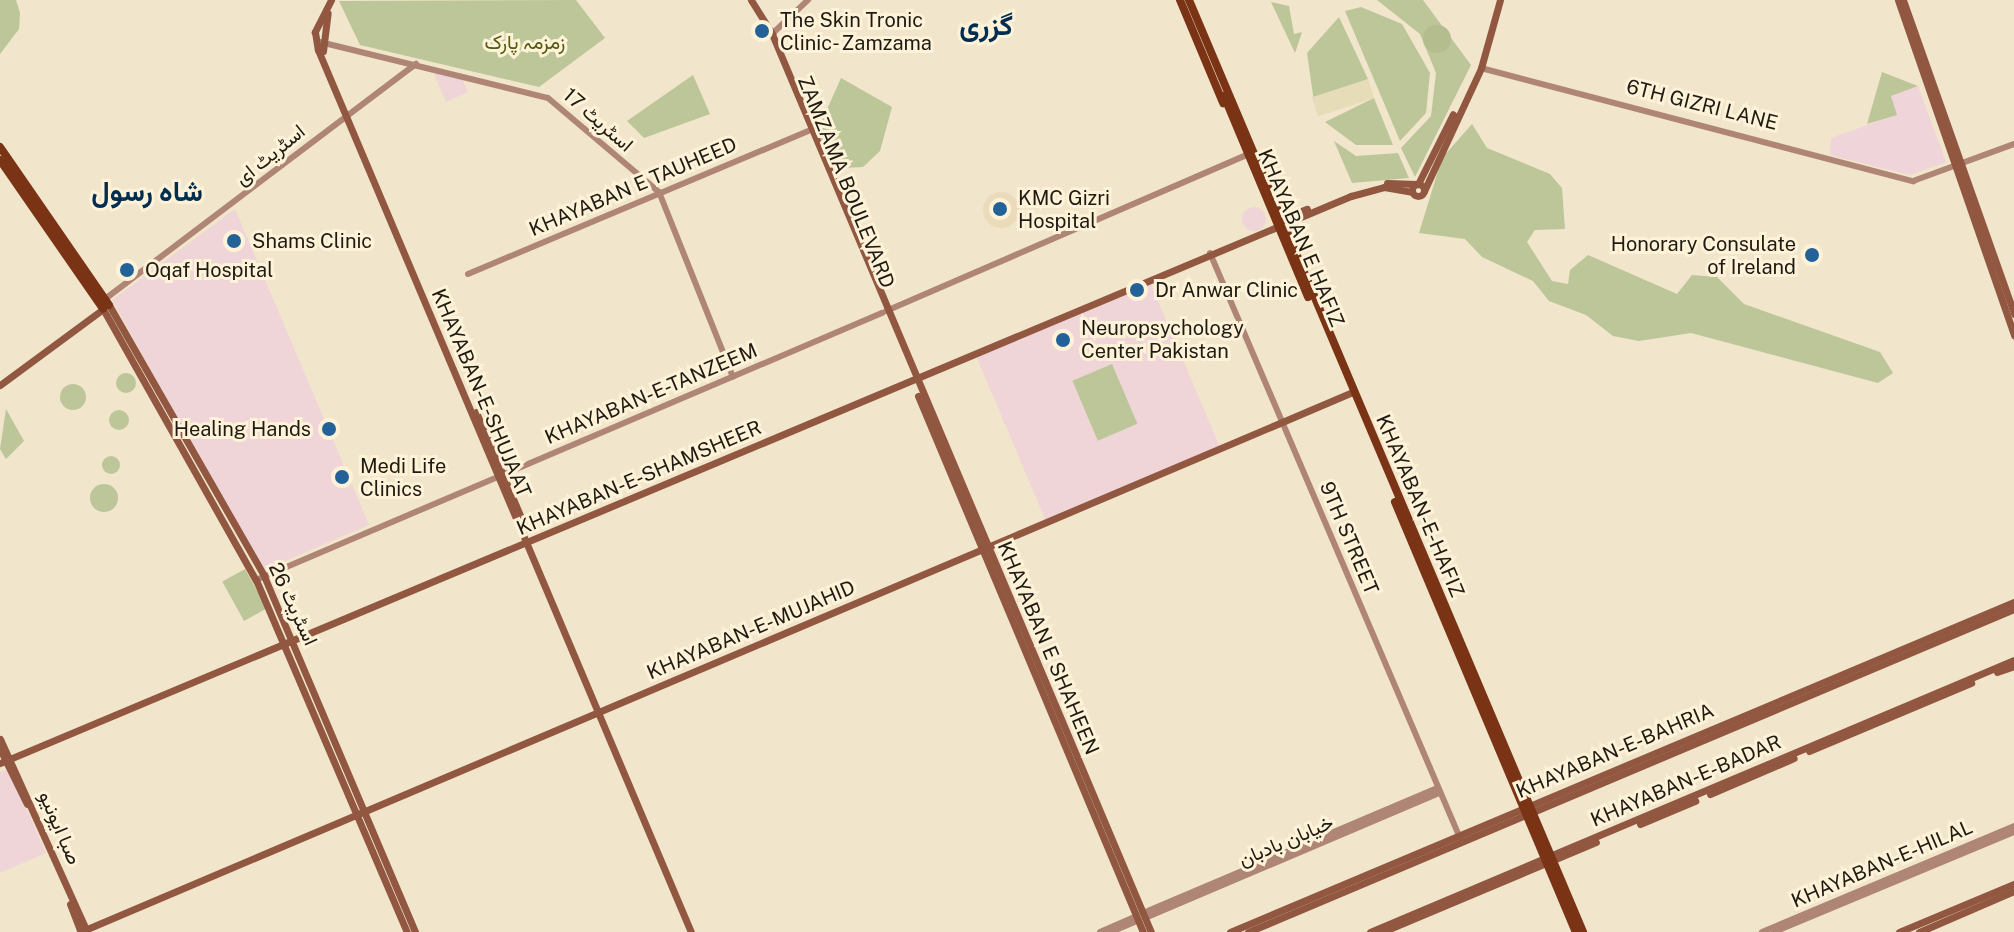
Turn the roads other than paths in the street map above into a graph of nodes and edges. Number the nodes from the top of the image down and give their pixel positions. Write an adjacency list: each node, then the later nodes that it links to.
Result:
1 (333, 0): 8 (main road)
2 (749, 0): 7 (main road, ZAMZAMA BOULEVARD); 14 (main road, ZAMZAMA BOULEVARD)
3 (808, 0): 7 (street)
4 (1186, 0): 11 (main road); 13 (main road); 15 (main road)
5 (1497, 0): 10 (main road); 22 (main road)
6 (1901, 0): 20 (main road)
7 (772, 34): 14 (main road, ZAMZAMA BOULEVARD)
8 (318, 42): 9 (street, اسٹریٹ 17); 12 (main road, KHAYABAN-E-SHUJAAT)
9 (416, 64): 12 (street, اسٹریٹ ای); 23 (street, اسٹریٹ 17)
10 (1481, 68): 20 (street, 6TH GIZRI LANE); 22 (main road)
11 (1225, 93): 13 (main road); 15 (main road, KHAYABAN E HAFIZ)
12 (347, 114): 28 (street, اسٹریٹ ای); 37 (main road, KHAYABAN-E-SHUJAAT)
13 (1241, 119): 25 (main road)
14 (808, 131): 23 (street, KHAYABAN E TAUHEED); 29 (main road, ZAMZAMA BOULEVARD)
15 (1244, 143): 18 (main road, KHAYABAN E HAFIZ)
16 (2014, 144): 20 (street)
17 (0, 147): 28 (main road)
18 (1248, 154): 25 (main road, KHAYABAN E HAFIZ); 29 (street, KHAYABAN-E-TANZEEM)
19 (0, 160): 24 (main road)
20 (1958, 162): 30 (main road); 31 (main road)
21 (0, 169): 24 (main road)
22 (1418, 188): 25 (main road, KHAYABAN-E-SHAMSHEER)
23 (659, 192): 27 (street, KHAYABAN E TAUHEED); 32 (street, اسٹریٹ 17)
24 (29, 202): 28 (main road)
25 (1280, 222): 26 (main road, KHAYABAN-E-SHAMSHEER); 35 (main road, KHAYABAN E HAFIZ)
26 (1210, 253): 33 (main road, KHAYABAN-E-SHAMSHEER); 36 (street, 9TH STREET)
27 (468, 274)
28 (106, 304): 34 (main road); 40 (main road, اسٹریٹ 26)
29 (884, 312): 32 (street, KHAYABAN-E-TANZEEM); 33 (main road, ZAMZAMA BOULEVARD)
30 (2014, 314)
31 (2014, 335)
32 (733, 377): 37 (street, KHAYABAN-E-TANZEEM)
33 (913, 378): 38 (main road, KHAYABAN-E-SHAMSHEER); 39 (main road, KHAYABAN E SHAHEEN)
34 (0, 385)
35 (1351, 393): 36 (main road, KHAYABAN-E-MUJAHID); 51 (main road, KHAYABAN-E-HAFIZ)
36 (1283, 422): 39 (main road, KHAYABAN-E-MUJAHID); 50 (street, 9TH STREET)
37 (500, 474): 38 (main road, KHAYABAN-E-SHUJAAT); 40 (street, KHAYABAN-E-TANZEEM)
38 (528, 541): 43 (main road, KHAYABAN-E-SHAMSHEER); 45 (main road, KHAYABAN-E-SHUJAAT)
39 (985, 548): 45 (main road, KHAYABAN-E-MUJAHID); 60 (main road, KHAYABAN E SHAHEEN)
40 (260, 578): 43 (main road, اسٹریٹ 26)
41 (2014, 602): 46 (main road, KHAYABAN-E-BAHRIA)
42 (2014, 609): 46 (main road, KHAYABAN-E-BAHRIA)
43 (289, 642): 49 (main road, KHAYABAN-E-SHAMSHEER); 52 (main road, اسٹریٹ 26)
44 (2014, 663): 56 (main road, KHAYABAN-E-BADAR)
45 (600, 711): 52 (main road, KHAYABAN-E-MUJAHID); 65 (main road, KHAYABAN-E-SHUJAAT)
46 (1714, 732): 51 (main road, KHAYABAN-E-BAHRIA)
47 (0, 739): 49 (main road, صبا ایونیو)
48 (0, 749): 49 (main road, صبا ایونیو)
49 (6, 760): 62 (main road, صبا ایونیو)
50 (1438, 791): 55 (street, 9TH STREET); 60 (street, خیابان بادبان)
51 (1528, 810): 55 (main road, KHAYABAN-E-BAHRIA); 56 (main road, KHAYABAN-E-HAFIZ)
52 (361, 812): 62 (main road, KHAYABAN-E-MUJAHID); 63 (main road, اسٹریٹ 26); 64 (main road, اسٹریٹ 26)
53 (2014, 826): 57 (street, KHAYABAN-E-HILAL)
54 (2014, 832): 57 (street)
55 (1460, 838): 70 (main road, KHAYABAN-E-BAHRIA); 71 (main road, KHAYABAN-E-BAHRIA)
56 (1549, 859): 72 (main road, KHAYABAN-E-BADAR); 73 (main road, KHAYABAN-E-BADAR); 74 (main road, KHAYABAN-E-HAFIZ); 75 (main road, KHAYABAN-E-HAFIZ)
57 (1923, 867): 61 (street, KHAYABAN-E-HILAL)
58 (2014, 884): 78 (main road)
59 (2014, 891): 79 (main road)
60 (1141, 917): 66 (street, خیابان بادبان); 67 (street, خیابان بادبان); 68 (main road, KHAYABAN E SHAHEEN); 69 (main road, KHAYABAN E SHAHEEN)
61 (1792, 922): 76 (street, KHAYABAN-E-HILAL); 77 (street)
62 (83, 932)
63 (407, 932)
64 (415, 932)
65 (694, 932)
66 (1100, 932)
67 (1111, 932)
68 (1143, 932)
69 (1151, 932)
70 (1230, 932)
71 (1248, 932)
72 (1370, 932)
73 (1382, 932)
74 (1576, 932)
75 (1583, 932)
76 (1762, 932)
77 (1774, 932)
78 (1899, 932)
79 (1919, 932)

